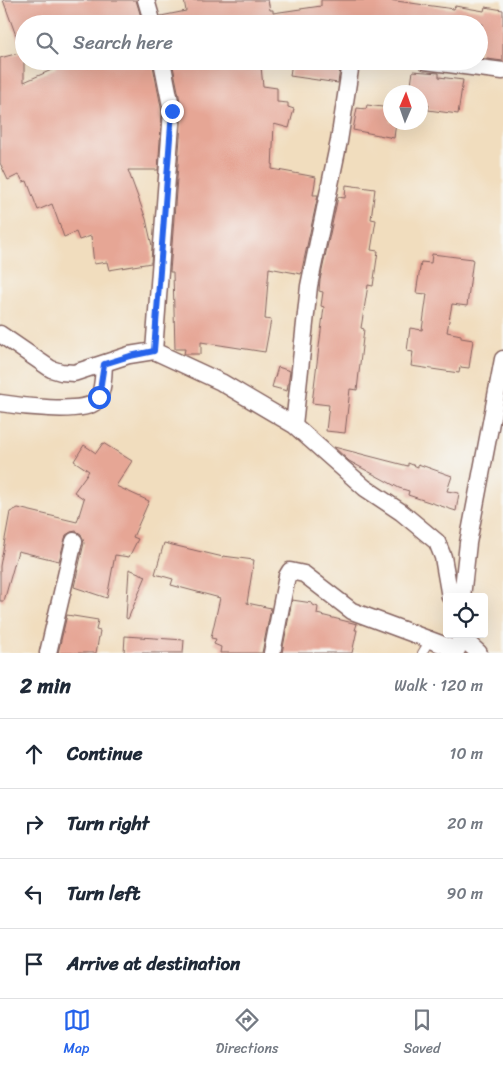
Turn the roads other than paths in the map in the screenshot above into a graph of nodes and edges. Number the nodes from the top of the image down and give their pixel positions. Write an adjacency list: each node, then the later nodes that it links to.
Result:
1 (146, 0): 2 (street)
2 (150, 15)
3 (488, 69): 6 (street)
4 (164, 70): 8 (street)
5 (351, 70): 12 (street)
6 (503, 71)
7 (0, 334): 10 (street)
8 (154, 351): 10 (street); 12 (street)
9 (503, 359): 15 (street)
10 (104, 364): 11 (street)
11 (0, 403)
12 (294, 425): 14 (street)
13 (74, 541): 18 (street)
14 (449, 593)
15 (462, 593)
16 (457, 643): 17 (street); 20 (street)
17 (426, 647): 19 (street)
18 (48, 653)
19 (272, 653)
20 (478, 653)

